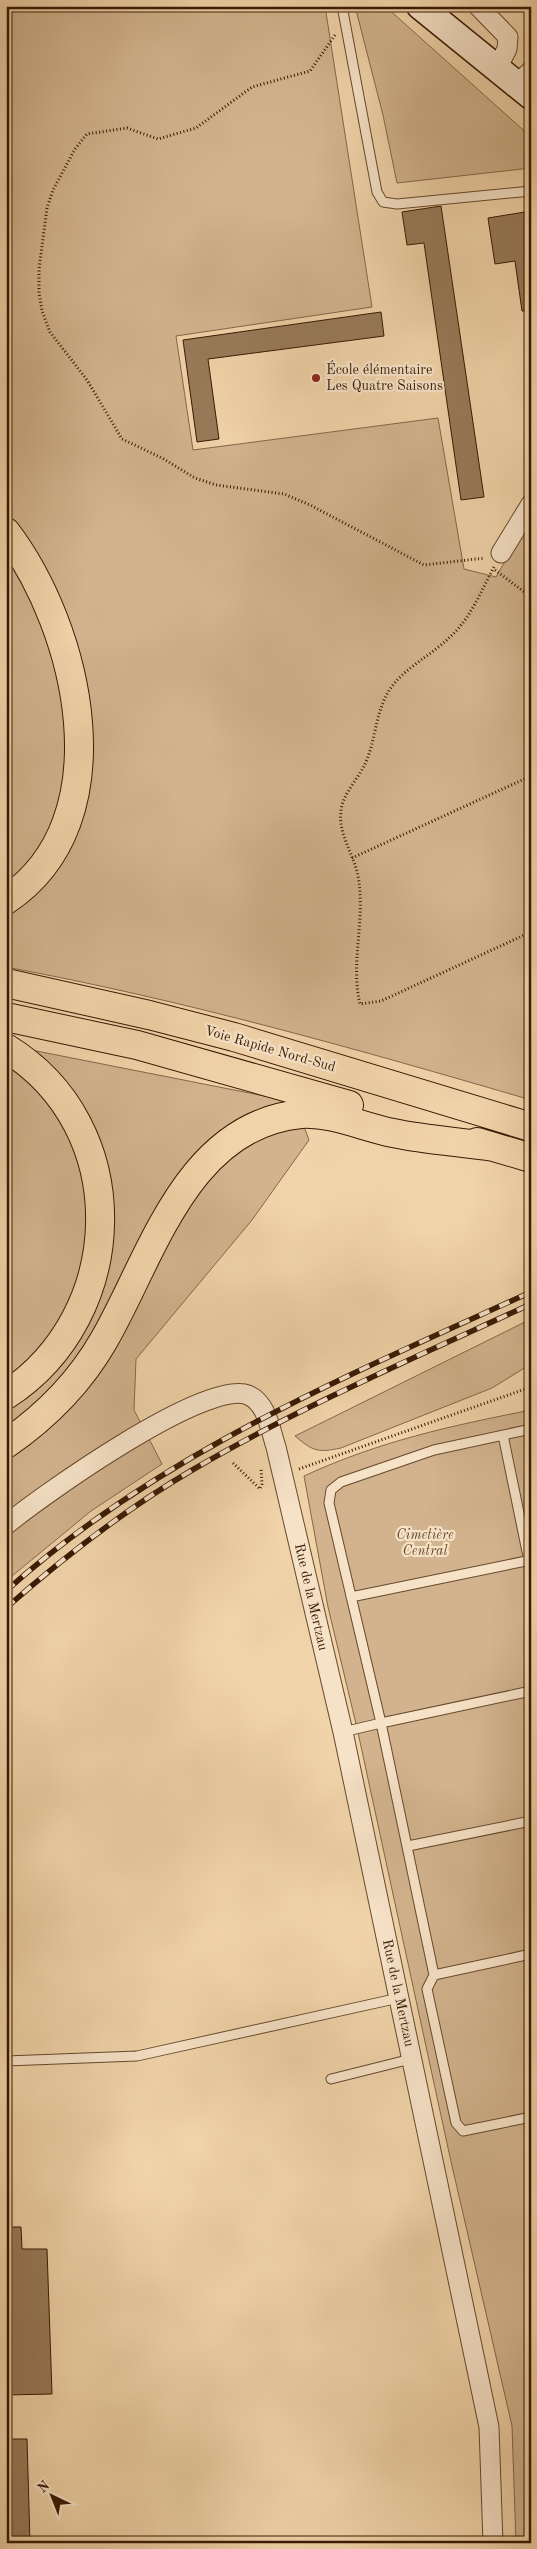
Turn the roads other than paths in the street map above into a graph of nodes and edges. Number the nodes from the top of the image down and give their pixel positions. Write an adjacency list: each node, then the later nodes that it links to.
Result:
1 (342, 6): 6 (lane)
2 (420, 6): 4 (main road)
3 (478, 6): 4 (street)
4 (496, 68): 5 (main road)
5 (526, 84)
6 (531, 191)
7 (531, 504): 9 (street)
8 (6, 532): 10 (highway)
9 (497, 561)
10 (6, 900)
11 (6, 983): 14 (highway, Voie Rapide Nord-Sud)
12 (6, 1016): 15 (highway)
13 (6, 1048): 17 (highway)
14 (531, 1127)
15 (494, 1147): 16 (highway); 20 (highway)
16 (531, 1158)
17 (6, 1395)
18 (531, 1429): 19 (lane)
19 (503, 1435): 22 (lane); 24 (lane)
20 (6, 1444)
21 (6, 1525): 27 (street, Rue de la Mertzau)
22 (530, 1560): 23 (lane); 24 (lane)
23 (531, 1571)
24 (351, 1597): 26 (lane)
25 (531, 1691): 26 (lane)
26 (381, 1723): 27 (lane); 29 (lane)
27 (343, 1732): 32 (street, Rue de la Mertzau)
28 (531, 1821): 29 (lane)
29 (408, 1846): 31 (lane)
30 (531, 1954): 31 (lane)
31 (434, 1975): 36 (lane)
32 (399, 1998): 33 (street, Rue de la Mertzau); 34 (lane)
33 (411, 2059): 35 (lane); 37 (street, Rue de la Mertzau)
34 (6, 2061)
35 (331, 2079)
36 (531, 2117)
37 (493, 2543)

